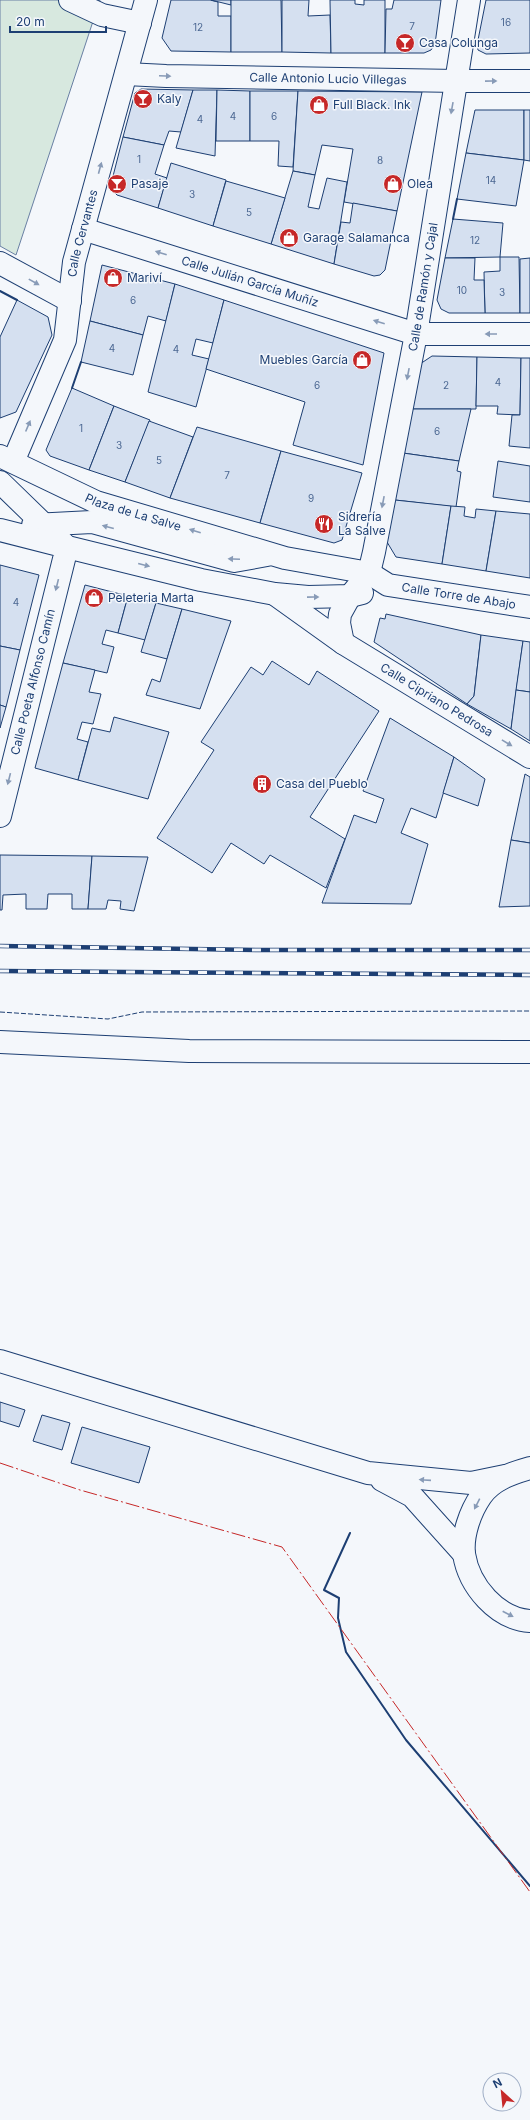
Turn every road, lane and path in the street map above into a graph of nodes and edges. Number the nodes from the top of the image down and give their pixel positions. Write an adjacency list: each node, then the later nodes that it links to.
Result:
1 (70, 0): 4 (street)
2 (146, 0): 4 (street, Calle Cervantes)
3 (469, 0): 6 (street, Calle de Ramón y Cajal)
4 (140, 23): 5 (street, Calle Cervantes)
5 (126, 74): 6 (street, Calle Antonio Lucio Villegas, one-way to 6); 8 (street, Calle Cervantes, one-way to 5)
6 (457, 81): 7 (street, Calle Antonio Lucio Villegas, one-way to 7); 11 (street, Calle de Ramón y Cajal, one-way to 11)
7 (530, 81)
8 (83, 229): 10 (street, Calle Cervantes); 11 (street, Calle Julián García Muñíz, one-way to 8)
9 (0, 263): 10 (street, one-way to 10)
10 (70, 301): 13 (street, Calle Cervantes, one-way to 10)
11 (416, 334): 12 (street, Calle Julián García Muñíz, one-way to 11); 19 (street, Calle de Ramón y Cajal, one-way to 19)
12 (530, 334)
13 (6, 459): 18 (street, Plaza de La Salve, one-way to 13)
14 (0, 482): 15 (street)
15 (42, 523): 16 (street, Plaza de La Salve); 17 (street); 18 (street, Plaza de La Salve, one-way to 15)
16 (0, 530): 17 (street, Plaza de La Salve)
17 (67, 547): 21 (street, Plaza de La Salve, one-way to 21); 26 (street, Calle Poeta Alfonso Camín, one-way to 26)
18 (272, 554): 19 (street, Plaza de La Salve)
19 (369, 574): 20 (street, Plaza de La Salve); 22 (street)
20 (388, 585): 22 (street, Plaza de La Salve); 23 (street, Calle Torre de Abajo)
21 (275, 594): 22 (street, Plaza de La Salve, one-way to 22); 24 (street, Plaza de La Salve)
22 (350, 596): 24 (street)
23 (530, 607)
24 (343, 643): 25 (street, Calle Cipriano Pedrosa, one-way to 25)
25 (530, 757)
26 (0, 816)
27 (0, 1042): 28 (street)
28 (530, 1052)
29 (0, 1361): 31 (street)
30 (530, 1468): 32 (street)
31 (368, 1473): 32 (street, one-way to 31); 33 (street)
32 (505, 1476): 33 (street, one-way to 33)
33 (464, 1554): 34 (street, one-way to 34)
34 (530, 1622)

